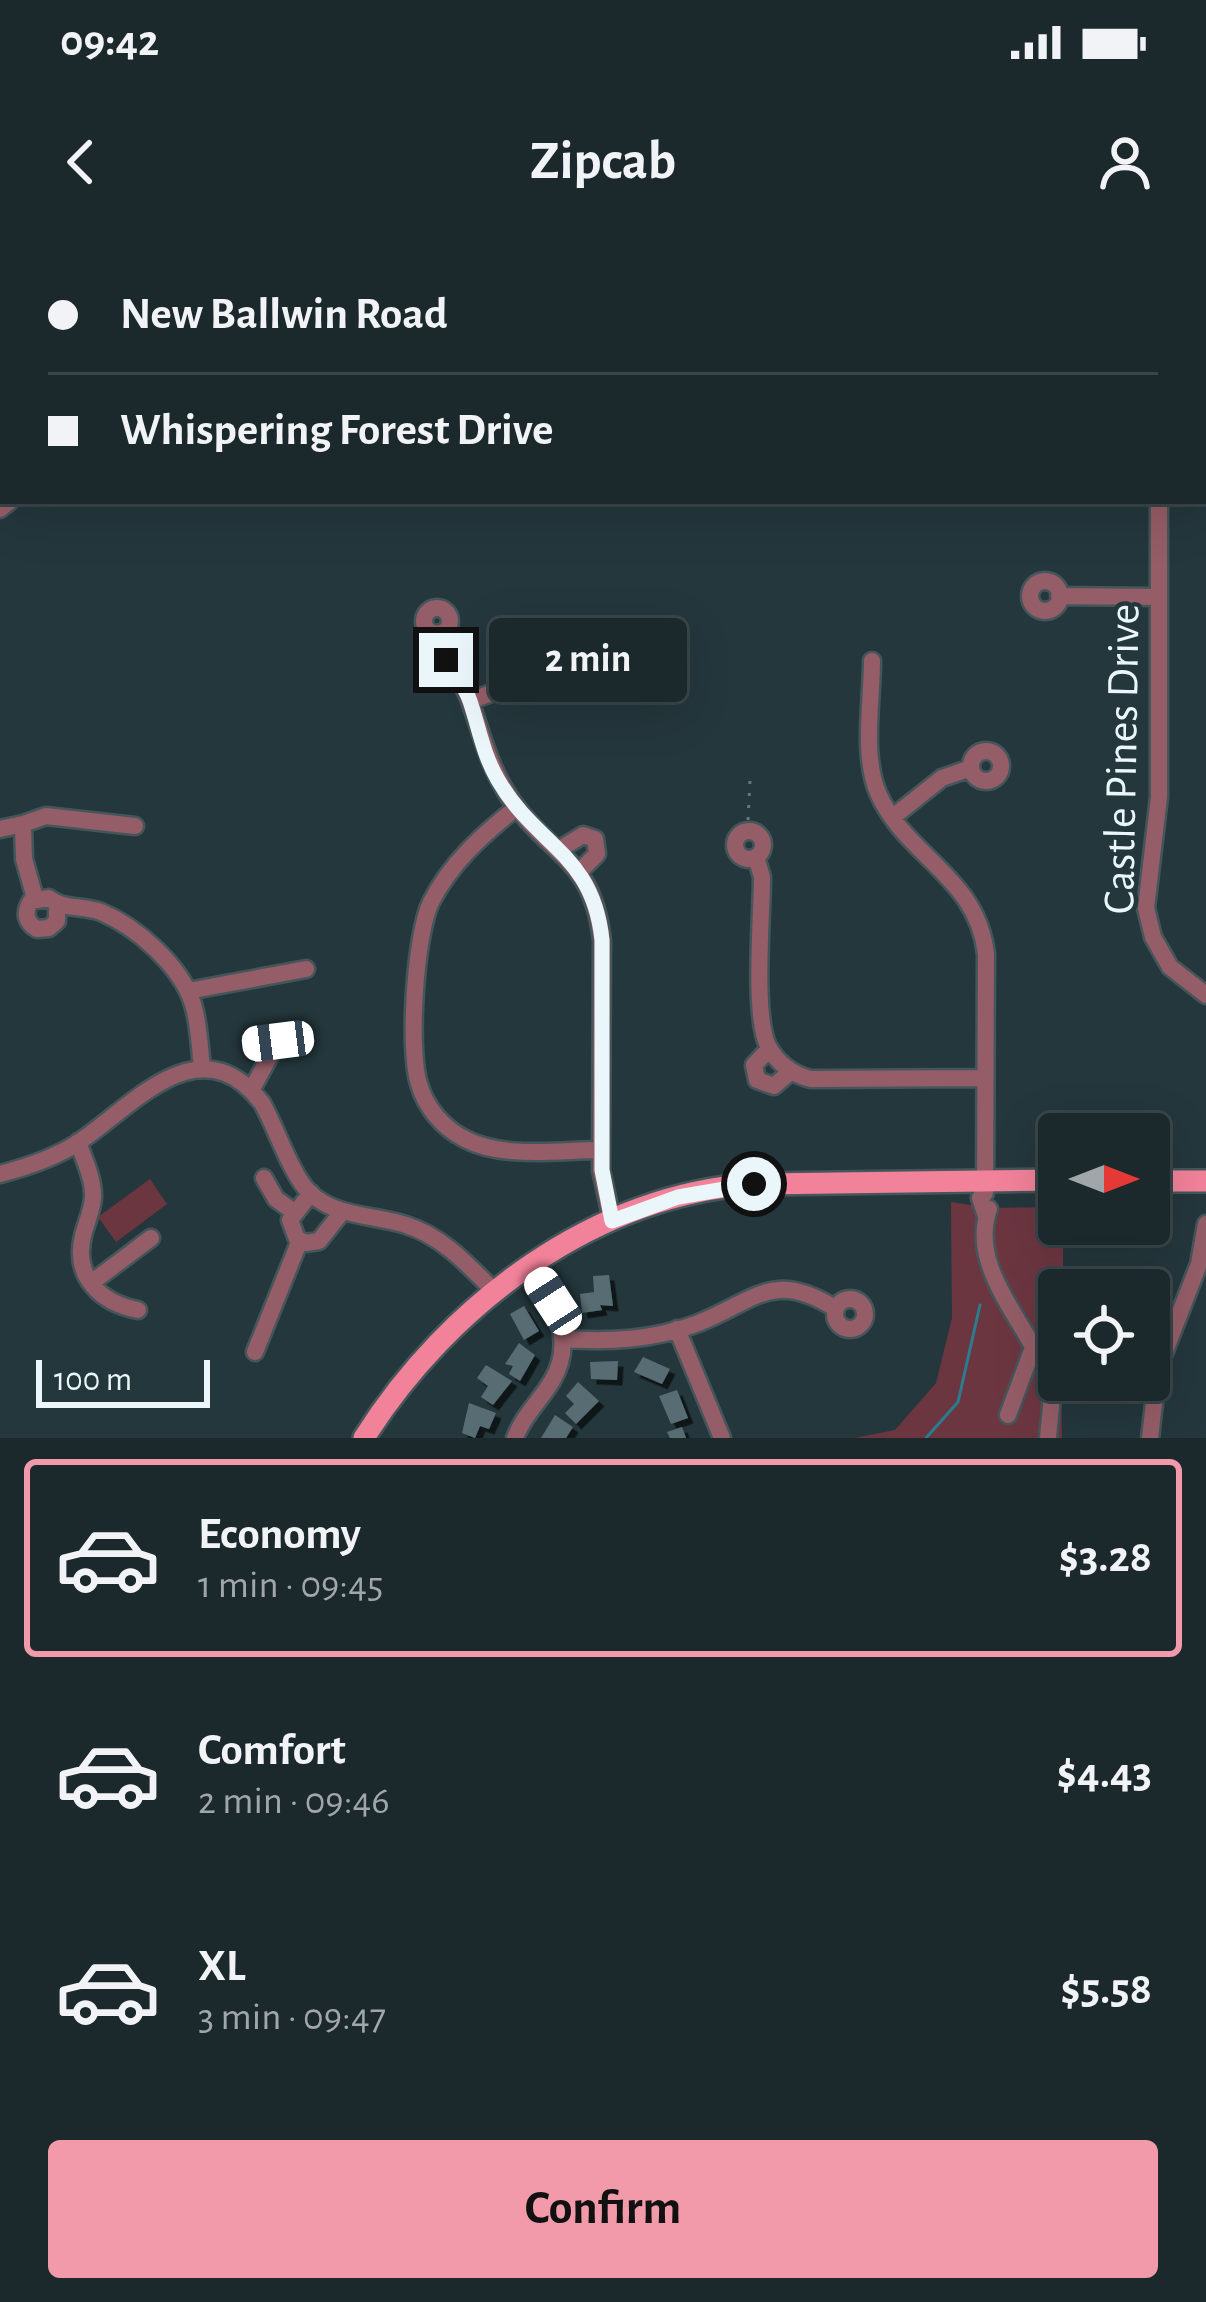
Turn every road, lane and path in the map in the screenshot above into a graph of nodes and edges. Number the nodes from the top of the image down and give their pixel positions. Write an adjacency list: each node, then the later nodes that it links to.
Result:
1 (1159, 504): 3 (street, Castle Pines Drive)
2 (1060, 596): 3 (street)
3 (1159, 597): 23 (street, Castle Pines Drive)
4 (440, 633): 7 (street)
5 (872, 661): 11 (street)
6 (568, 664): 7 (street)
7 (470, 701): 10 (street)
8 (971, 768): 11 (street)
9 (750, 780): 12 (path)
10 (517, 808): 16 (street); 31 (street)
11 (893, 817): 28 (street)
12 (748, 820)
13 (23, 824): 14 (street); 15 (street); 19 (street)
14 (135, 826)
15 (0, 829)
16 (560, 848): 18 (street); 18 (street)
17 (756, 857): 25 (street)
18 (580, 871): 31 (street)
19 (35, 898): 20 (street); 20 (street)
20 (57, 905): 22 (street)
21 (306, 969): 22 (street)
22 (188, 991): 26 (street)
23 (1206, 995)
24 (253, 1045): 29 (street)
25 (773, 1053): 27 (street); 27 (street)
26 (202, 1069): 29 (street); 30 (street)
27 (790, 1072): 28 (street)
28 (986, 1078): 37 (street)
29 (252, 1090): 38 (street)
30 (78, 1142): 32 (street); 47 (street)
31 (601, 1150): 41 (street)
32 (0, 1174)
33 (264, 1178): 39 (street)
34 (1170, 1180): 35 (main road)
35 (1206, 1180)
36 (1038, 1182): 37 (main road)
37 (985, 1187): 41 (main road); 53 (street)
38 (311, 1193): 39 (street); 40 (street)
39 (294, 1212): 44 (street)
40 (342, 1212): 44 (street); 48 (street)
41 (612, 1221): 45 (main road)
42 (1206, 1224): 46 (street)
43 (152, 1238): 47 (street)
44 (300, 1240): 54 (street)
45 (530, 1265): 48 (main road); 52 (street)
46 (1202, 1265): 60 (street)
47 (91, 1283): 50 (street)
48 (494, 1291): 56 (main road)
49 (836, 1309): 51 (street)
50 (138, 1310)
51 (677, 1329): 52 (street); 58 (street)
52 (564, 1339): 57 (street)
53 (1034, 1345): 55 (street); 59 (street)
54 (255, 1352)
55 (1008, 1414)
56 (364, 1438)
57 (514, 1438)
58 (722, 1438)
59 (1048, 1438)
60 (1150, 1438)

